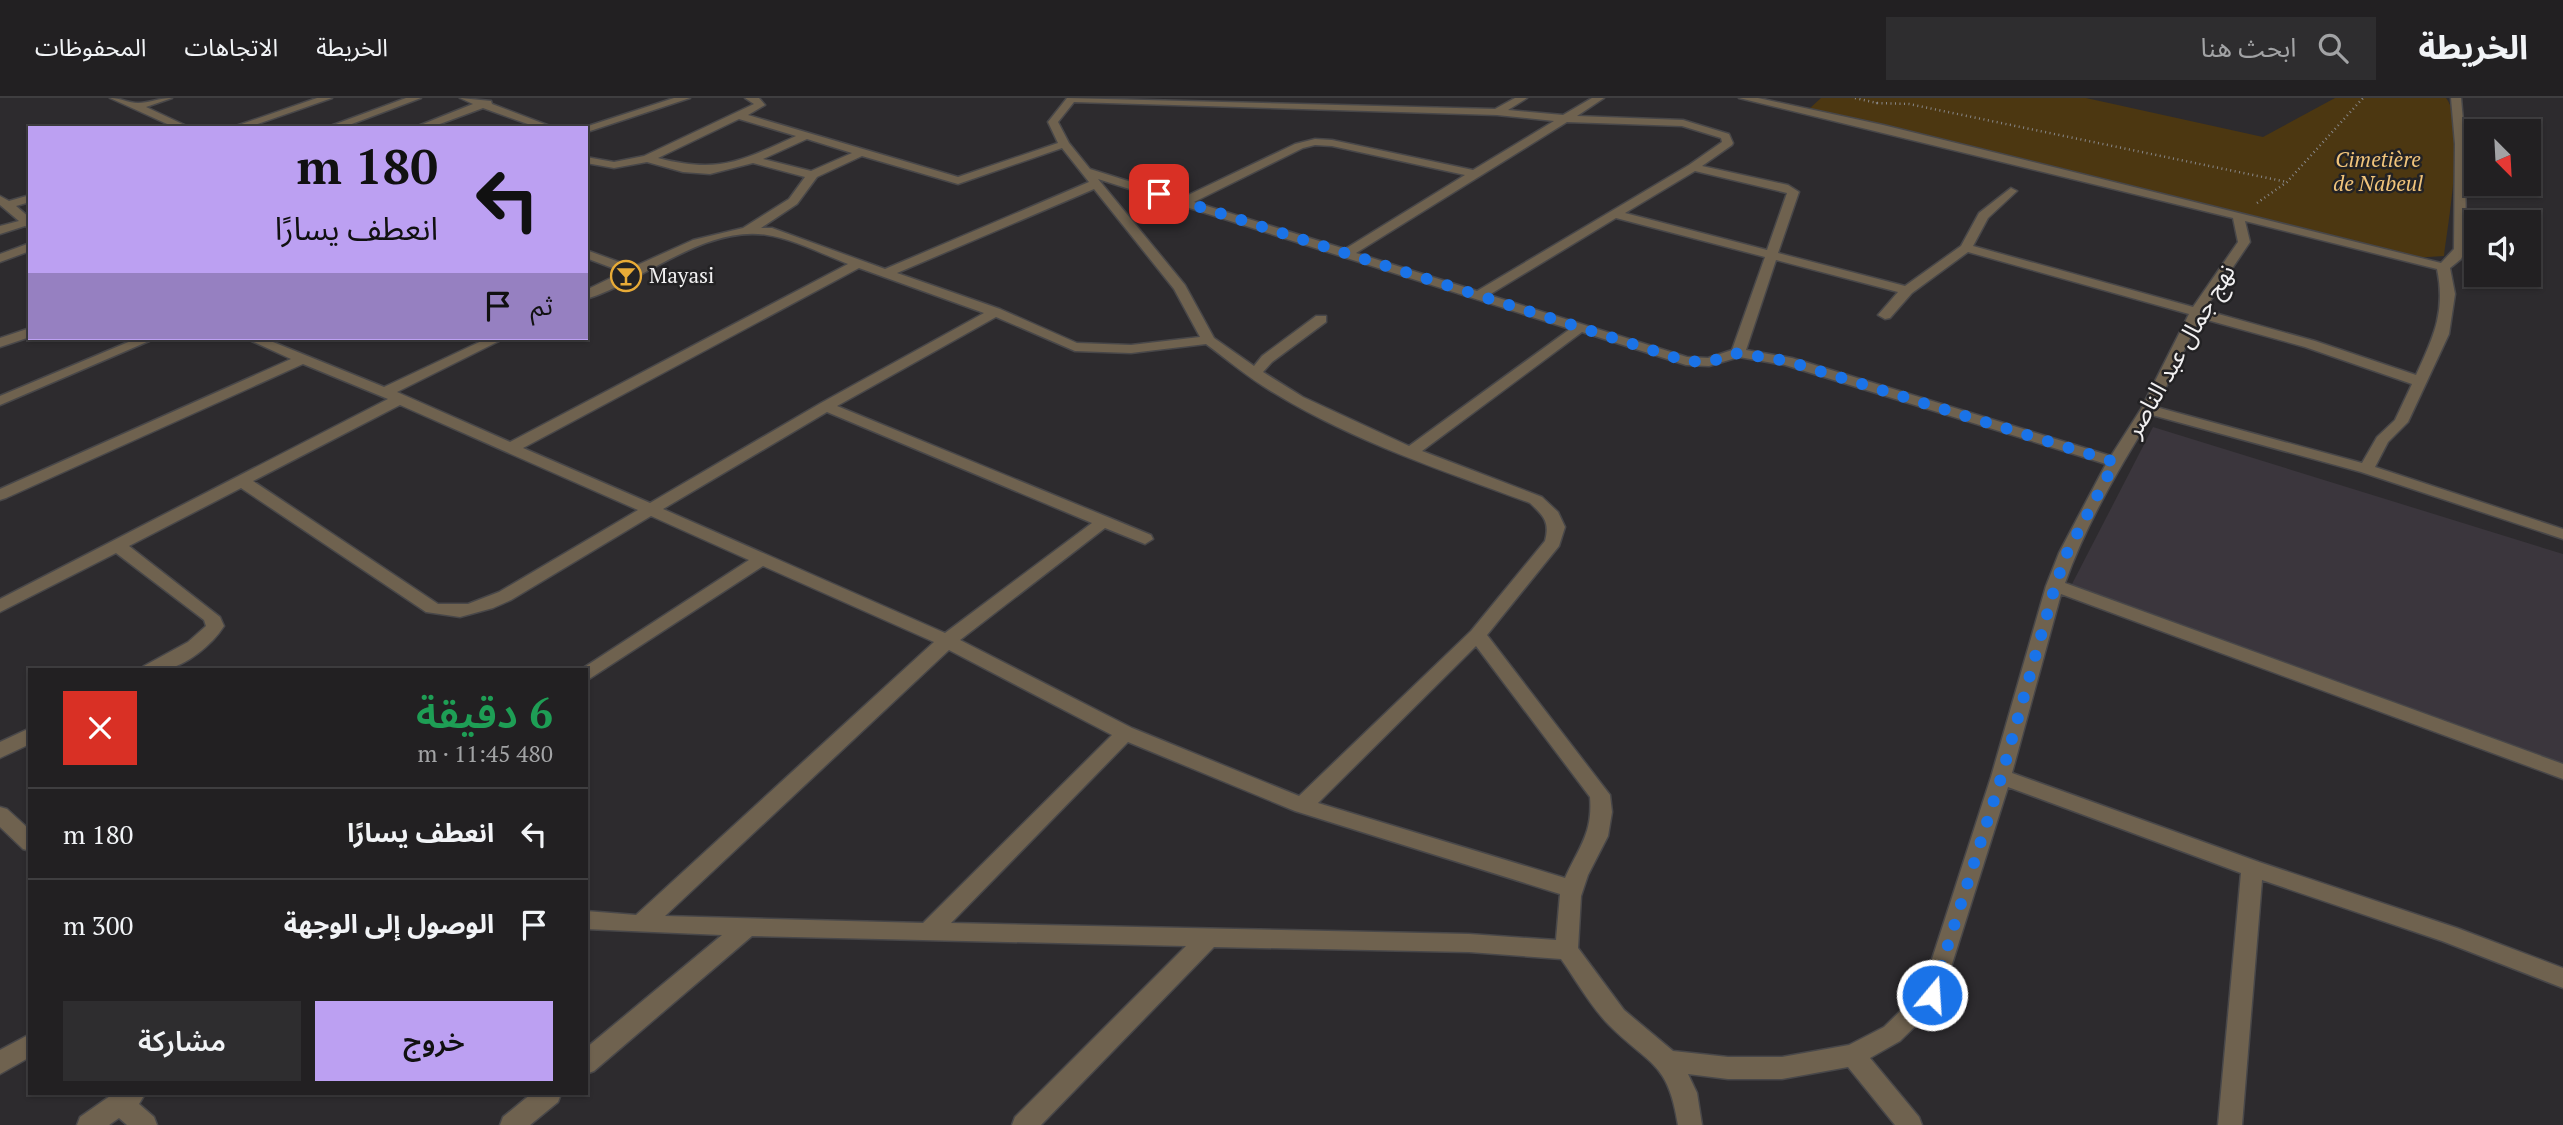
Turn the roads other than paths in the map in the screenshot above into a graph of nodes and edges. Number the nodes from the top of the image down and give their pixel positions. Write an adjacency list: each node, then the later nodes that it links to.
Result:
1 (115, 98): 19 (street)
2 (167, 98): 19 (street)
3 (327, 98): 26 (street)
4 (416, 98): 27 (street)
5 (465, 98): 17 (street)
6 (500, 98): 17 (street)
7 (685, 98): 30 (street)
8 (750, 98): 23 (street)
9 (1266, 98): 18 (street)
10 (1395, 98): 21 (street)
11 (1522, 98): 22 (street)
12 (1599, 98): 24 (street)
13 (1744, 98): 20 (street)
14 (1806, 98): 20 (street)
15 (2456, 98): 58 (street)
16 (1072, 99): 18 (street); 32 (street)
17 (482, 105): 28 (street); 29 (street)
18 (1250, 106): 21 (street)
19 (136, 107): 25 (street)
20 (1794, 108): 47 (street)
21 (1374, 109): 22 (street)
22 (1497, 112): 24 (street)
23 (740, 116): 31 (street); 34 (street)
24 (1567, 119): 37 (street); 39 (street)
25 (181, 126)
26 (241, 126)
27 (336, 126)
28 (424, 126)
29 (539, 126)
30 (588, 128)
31 (805, 136): 33 (street); 36 (street)
32 (1064, 144): 33 (street); 38 (street)
33 (860, 153): 40 (street)
34 (647, 159): 35 (street); 36 (street)
35 (588, 160)
36 (753, 160): 40 (street)
37 (1693, 167): 46 (street); 55 (street)
38 (1084, 171): 41 (street); 45 (street)
39 (1474, 174): 45 (street); 53 (street)
40 (813, 175): 50 (street)
41 (1095, 184): 60 (street); 73 (street)
42 (2011, 191): 52 (street)
43 (28, 198): 44 (street)
44 (3, 202): 48 (street)
45 (1184, 202): 53 (street)
46 (1615, 214): 55 (street); 63 (street)
47 (2238, 216): 58 (street); 65 (street, نهج جمال عبد الناصر)
48 (28, 223): 49 (street)
49 (0, 230)
50 (747, 230): 57 (street); 59 (street)
51 (28, 248): 56 (street)
52 (1966, 248): 61 (street); 65 (street)
53 (1348, 253): 63 (street)
54 (588, 255): 59 (street)
55 (1770, 255): 61 (street); 75 (street)
56 (0, 258)
57 (859, 263): 60 (street); 83 (street)
58 (2443, 267): 78 (street)
59 (635, 272): 62 (street)
60 (886, 273): 64 (street)
61 (1907, 290): 66 (street)
62 (588, 294)
63 (1479, 295): 68 (street)
64 (995, 312): 73 (street); 81 (street)
65 (2196, 313): 78 (street); 82 (street, نهج جمال عبد الناصر)
66 (1885, 315)
67 (1321, 319): 77 (street)
68 (1579, 328): 75 (street); 84 (street)
69 (28, 333): 74 (street)
70 (144, 340): 80 (street)
71 (257, 340): 76 (street)
72 (494, 340): 79 (street)
73 (1209, 340): 77 (street)
74 (0, 343)
75 (1738, 353): 85 (street)
76 (303, 359): 79 (street); 88 (street)
77 (1255, 373): 84 (street)
78 (2421, 382): 86 (street)
79 (392, 396): 83 (street); 87 (street)
80 (0, 401)
81 (826, 406): 89 (street); 90 (street)
82 (2148, 409): 85 (street, نهج جمال عبد الناصر); 86 (street)
83 (510, 448): 89 (street)
84 (1410, 453): 97 (street)
85 (2115, 462): 95 (street, نهج جمال عبد الناصر)
86 (2366, 469): 91 (street)
87 (242, 481): 89 (street); 93 (street)
88 (0, 495)
89 (649, 509): 94 (street)
90 (1104, 521): 92 (street); 98 (street)
91 (2563, 534)
92 (1145, 539)
93 (117, 545): 96 (street); 99 (street)
94 (762, 559): 98 (street); 100 (street)
95 (2055, 586): 104 (street); 105 (street, نهج جمال عبد الناصر)
96 (0, 606)
97 (1477, 635): 106 (street); 110 (street)
98 (947, 640): 101 (street); 112 (street)
99 (154, 668)
100 (588, 675)
101 (1125, 733): 106 (street); 114 (street)
102 (28, 736): 103 (street)
103 (0, 751)
104 (2563, 772)
105 (2001, 778): 109 (street); 119 (street, نهج جمال عبد الناصر)
106 (1303, 806): 110 (street)
107 (0, 815): 108 (street)
108 (28, 841)
109 (2252, 868): 117 (street); 131 (street)
110 (1572, 889): 116 (street)
111 (588, 920): 112 (street)
112 (641, 924): 113 (street)
113 (750, 925): 114 (street); 120 (street)
114 (929, 932): 115 (street)
115 (1209, 938): 116 (street); 125 (street)
116 (1567, 950): 121 (street)
117 (2563, 978)
118 (28, 1045): 122 (street)
119 (1853, 1055): 121 (street, نهج جمال عبد الناصر); 130 (street)
120 (588, 1061)
121 (1668, 1061): 129 (street)
122 (0, 1063)
123 (548, 1095): 128 (street)
124 (127, 1098): 126 (street); 127 (street)
125 (1026, 1124)
126 (89, 1125)
127 (145, 1125)
128 (512, 1125)
129 (1690, 1125)
130 (1910, 1125)
131 (2230, 1125)

